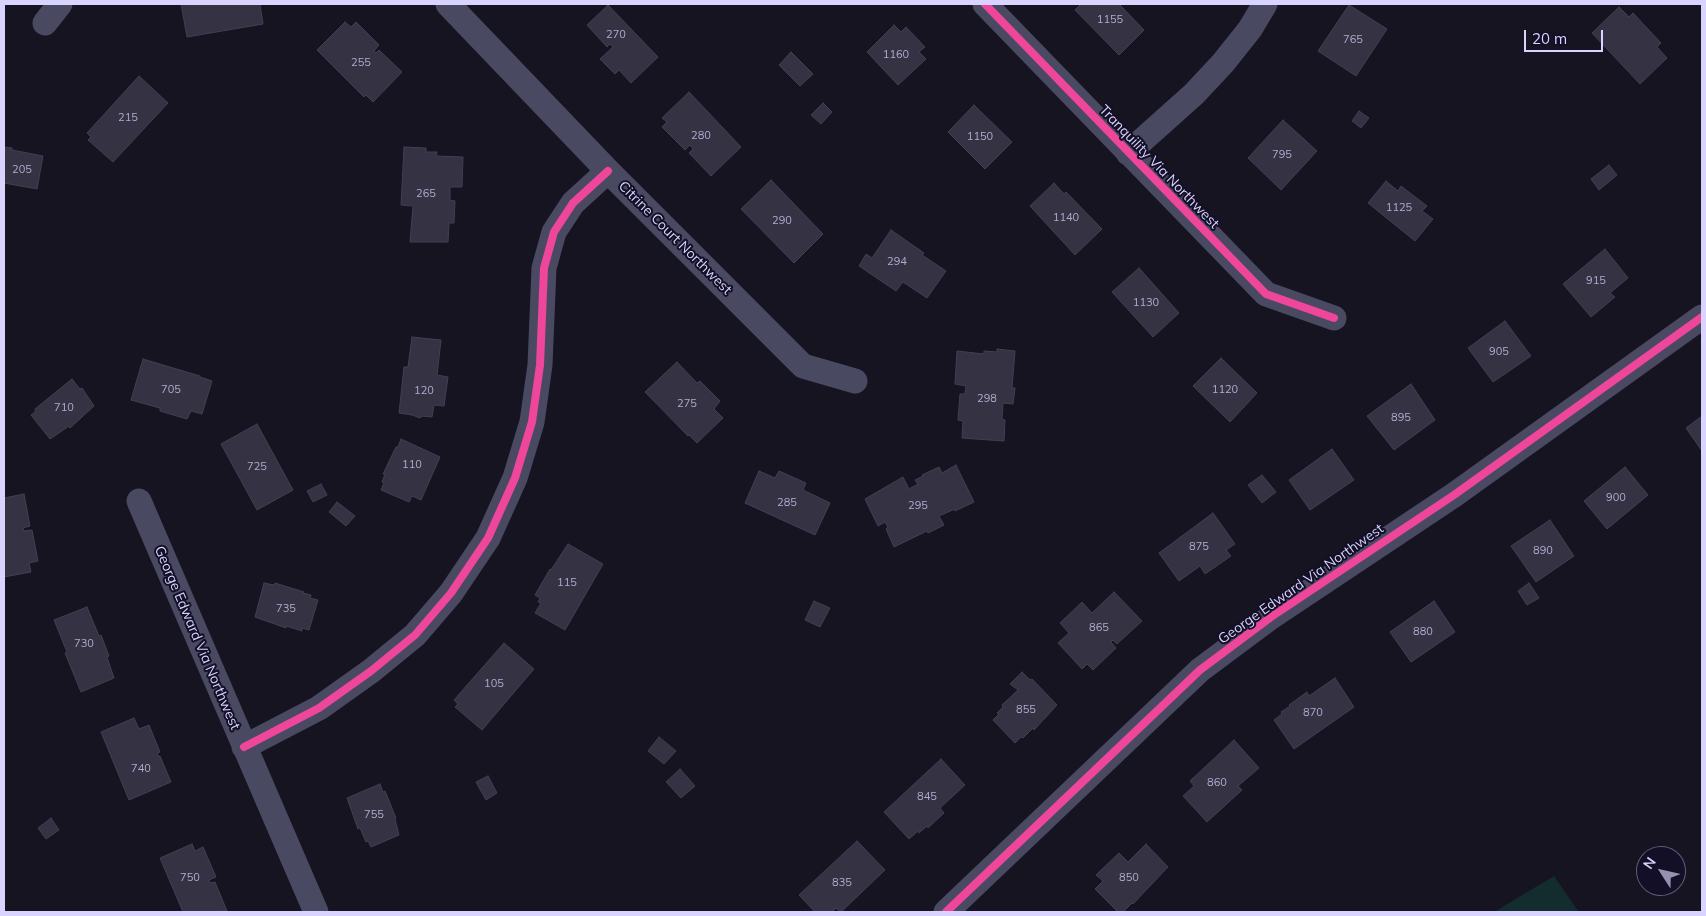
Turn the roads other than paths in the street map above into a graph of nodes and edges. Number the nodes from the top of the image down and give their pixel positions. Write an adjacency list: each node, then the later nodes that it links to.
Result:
1 (448, 4): 5 (street, Citrine Court Northwest)
2 (986, 4): 4 (street, Tranquility Via Northwest)
3 (1265, 4): 4 (street)
4 (1128, 153): 7 (street, Tranquility Via Northwest)
5 (608, 171): 8 (street, Citrine Court Northwest); 10 (street)
6 (1702, 317): 12 (street, George Edward Via Northwest)
7 (1334, 318)
8 (854, 381)
9 (139, 501): 10 (street, George Edward Via Northwest)
10 (244, 747): 11 (street, George Edward Via Northwest)
11 (316, 912)
12 (946, 912)

